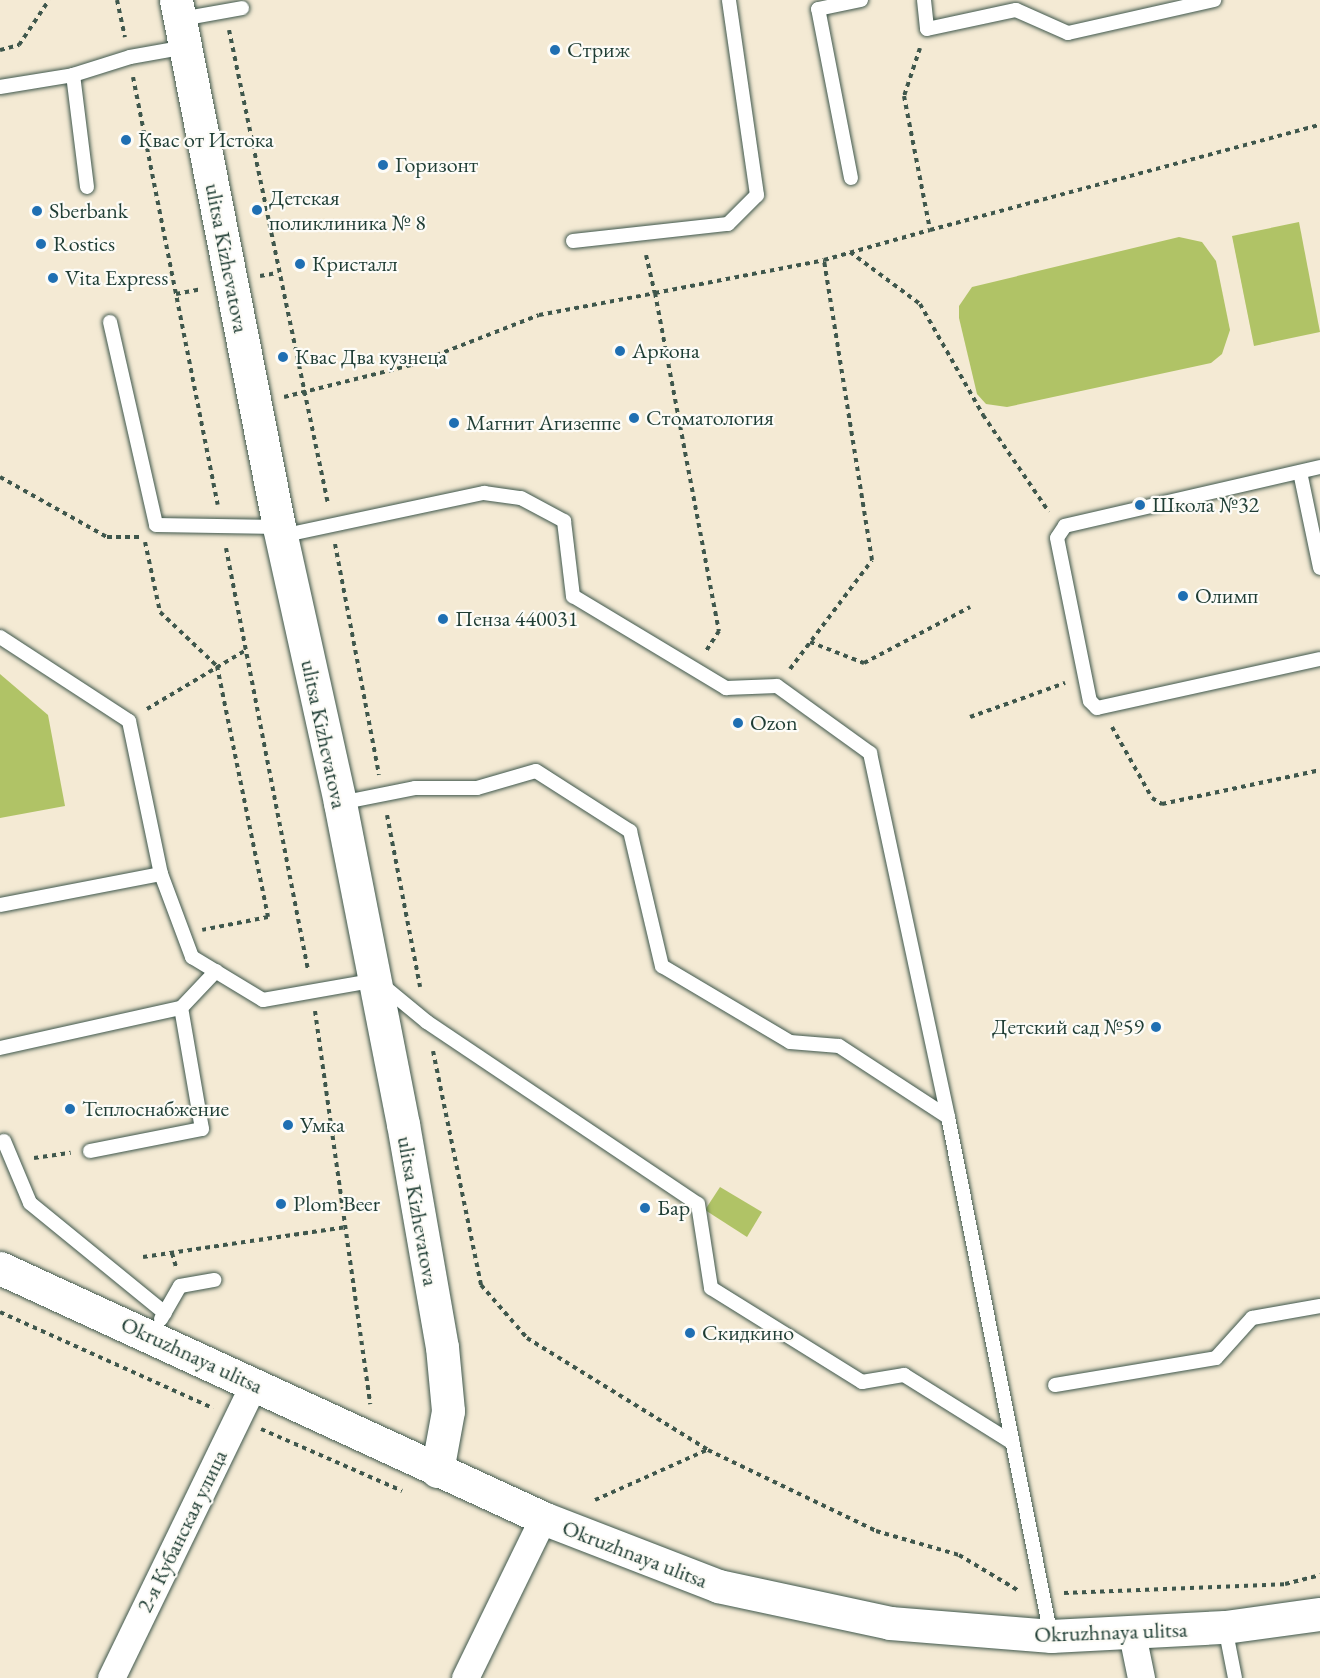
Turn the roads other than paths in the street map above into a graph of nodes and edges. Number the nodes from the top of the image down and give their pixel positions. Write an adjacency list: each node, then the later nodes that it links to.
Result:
1 (729, 0): 11 (lane)
2 (861, 0): 9 (lane)
3 (924, 0): 4 (lane)
4 (1214, 0)
5 (242, 8): 6 (lane)
6 (181, 22): 7 (lane); 15 (main road, ulitsa Kizhevatova)
7 (73, 75): 8 (lane); 10 (lane)
8 (0, 87)
9 (851, 178)
10 (87, 187)
11 (573, 242)
12 (110, 322): 15 (lane)
13 (1320, 467): 14 (lane)
14 (1300, 472): 16 (lane); 18 (lane)
15 (280, 532): 19 (main road, ulitsa Kizhevatova); 26 (lane)
16 (1320, 568)
17 (0, 637): 20 (lane)
18 (1320, 659)
19 (340, 803): 23 (main road, ulitsa Kizhevatova); 26 (lane)
20 (161, 874): 21 (lane); 22 (lane)
21 (0, 905)
22 (216, 971): 23 (lane); 24 (lane)
23 (376, 980): 35 (lane); 36 (main road, ulitsa Kizhevatova)
24 (181, 1008): 25 (lane); 28 (lane)
25 (0, 1048)
26 (948, 1117): 35 (lane)
27 (4, 1141): 32 (lane)
28 (90, 1151)
29 (0, 1268): 32 (main road, Okruzhnaya ulitsa)
30 (214, 1280): 32 (lane)
31 (1320, 1306): 34 (lane)
32 (158, 1324): 33 (main road, Okruzhnaya ulitsa)
33 (254, 1384): 36 (main road, Okruzhnaya ulitsa); 42 (street, 2-я Кубанская улица)
34 (1055, 1385)
35 (1013, 1443): 41 (lane)
36 (437, 1471): 37 (main road, Okruzhnaya ulitsa)
37 (543, 1518): 41 (main road, Okruzhnaya ulitsa); 43 (street)
38 (1320, 1614): 39 (main road, Okruzhnaya ulitsa)
39 (1226, 1628): 40 (main road, Okruzhnaya ulitsa); 45 (lane)
40 (1132, 1634): 41 (main road, Okruzhnaya ulitsa); 44 (street)
41 (1051, 1636)
42 (111, 1678)
43 (465, 1678)
44 (1141, 1678)
45 (1235, 1678)

